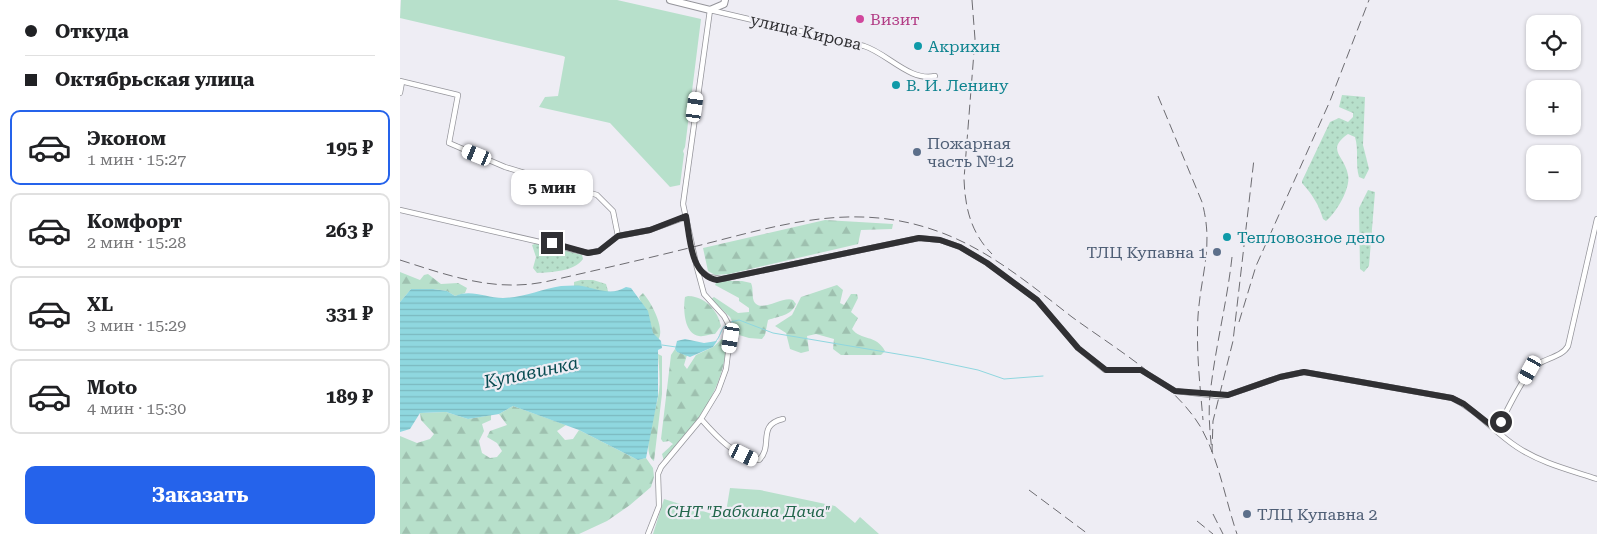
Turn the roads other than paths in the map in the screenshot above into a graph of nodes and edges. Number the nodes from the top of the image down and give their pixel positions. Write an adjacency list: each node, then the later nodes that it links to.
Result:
1 (670, 0): 3 (street, улица Кирова)
2 (725, 0): 3 (street)
3 (710, 10): 4 (street, улица Кирова); 8 (street)
4 (935, 76)
5 (401, 82): 6 (street); 10 (street)
6 (400, 93)
7 (400, 210): 10 (street)
8 (686, 216): 10 (street); 11 (street)
9 (1597, 219): 14 (street)
10 (618, 236)
11 (698, 268): 12 (street); 14 (street)
12 (701, 419): 13 (street); 16 (street)
13 (783, 419)
14 (1497, 430): 15 (street)
15 (1597, 479)
16 (648, 534)

